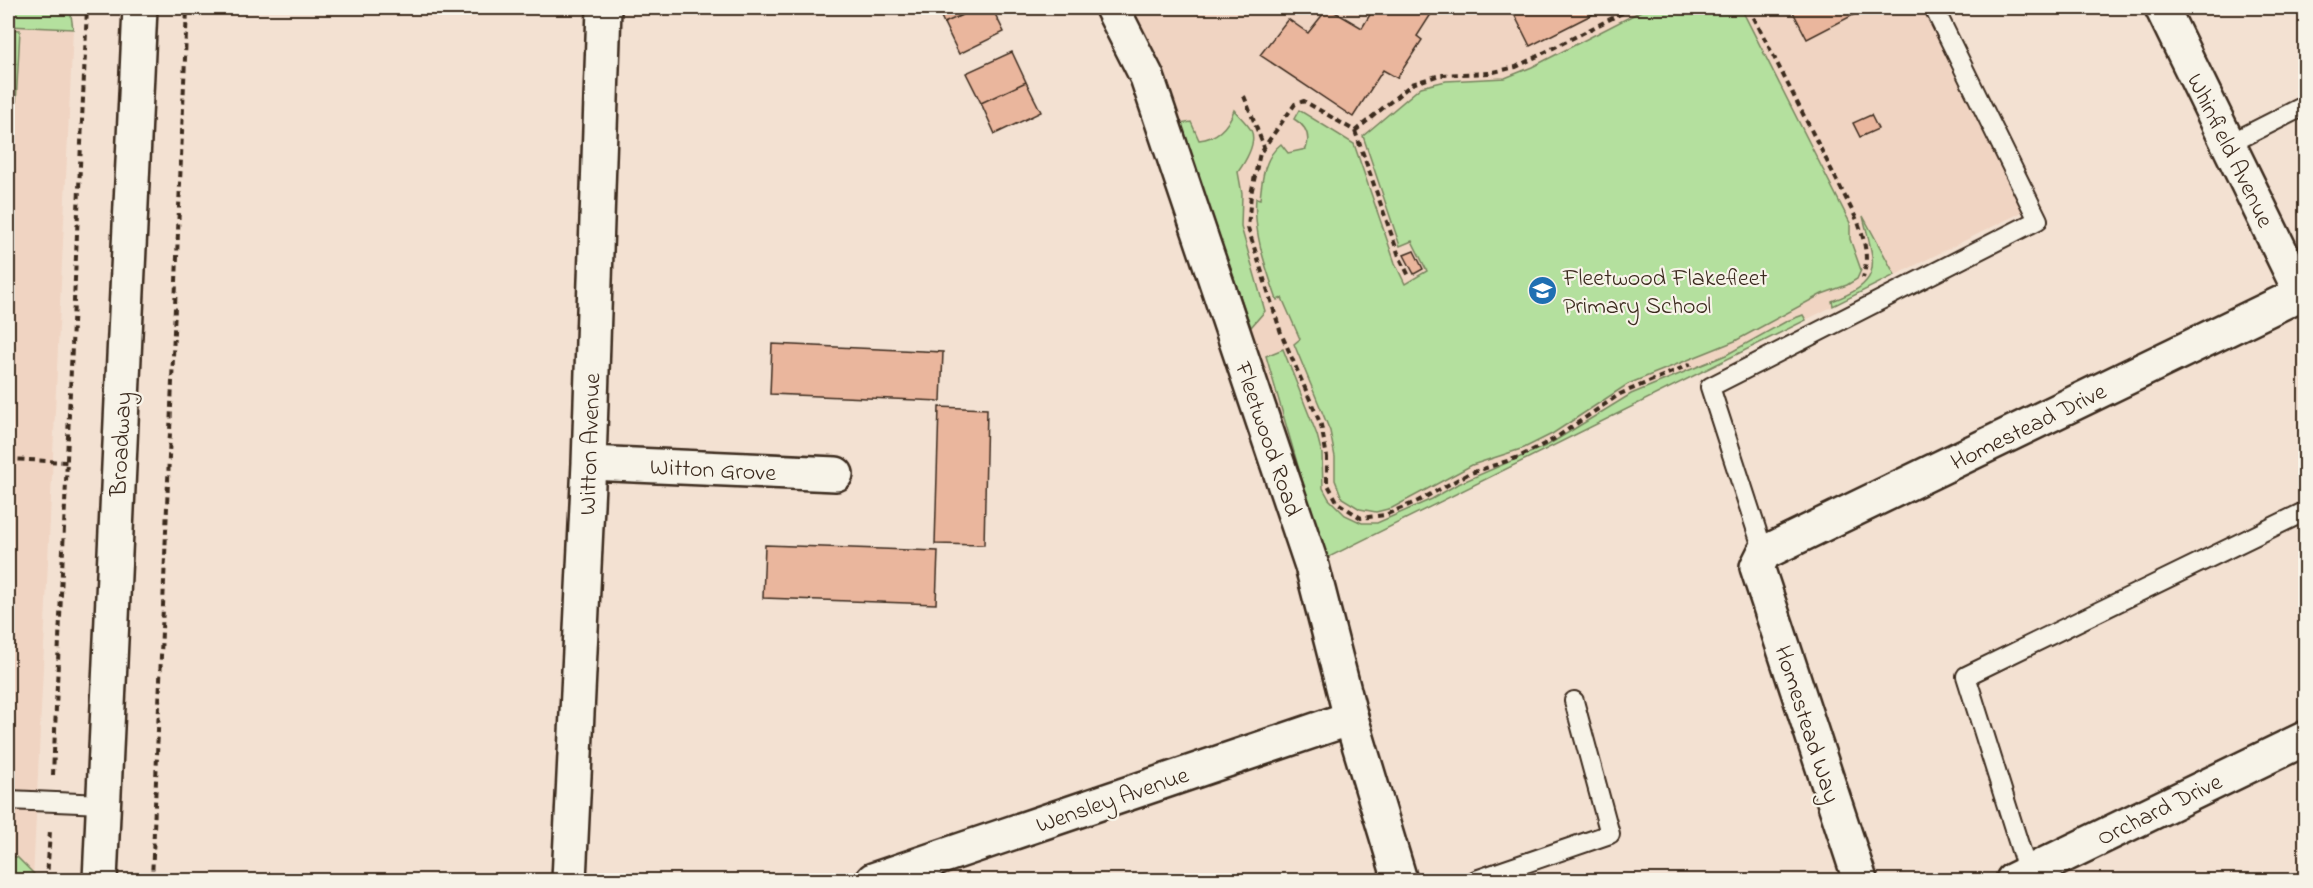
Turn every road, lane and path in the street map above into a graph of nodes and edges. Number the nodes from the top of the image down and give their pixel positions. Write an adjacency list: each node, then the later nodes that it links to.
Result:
1 (87, 8): 20 (path)
2 (140, 8): 30 (street, Broadway)
3 (187, 8): 34 (path)
4 (604, 8): 21 (street, Witton Avenue)
5 (1112, 8): 26 (street, Fleetwood Road)
6 (1632, 8): 12 (path)
7 (1749, 8): 16 (path)
8 (1935, 8): 24 (lane)
9 (2162, 8): 13 (street, Whinfield Avenue)
10 (1244, 96): 14 (path)
11 (2306, 105): 13 (lane)
12 (1355, 131): 14 (path); 15 (path)
13 (2229, 144): 17 (street, Whinfield Avenue)
14 (1264, 148): 18 (path)
15 (1409, 276)
16 (1857, 284)
17 (2303, 292): 24 (street, Homestead Drive)
18 (1692, 364)
19 (8, 459): 20 (path)
20 (67, 462): 29 (path)
21 (589, 463): 22 (street, Witton Grove); 35 (street, Witton Avenue)
22 (836, 474)
23 (2306, 511): 31 (lane)
24 (1761, 560): 39 (street, Homestead Way)
25 (1575, 701): 38 (lane)
26 (1351, 718): 36 (street, Wensley Avenue); 37 (street, Fleetwood Road)
27 (2306, 738): 31 (street, Orchard Drive)
28 (8, 800): 29 (lane)
29 (52, 801): 30 (lane); 32 (path)
30 (103, 804): 33 (street, Broadway)
31 (2021, 877)
32 (47, 880)
33 (100, 880)
34 (152, 880)
35 (569, 880)
36 (873, 880)
37 (1400, 880)
38 (1476, 880)
39 (1860, 880)

